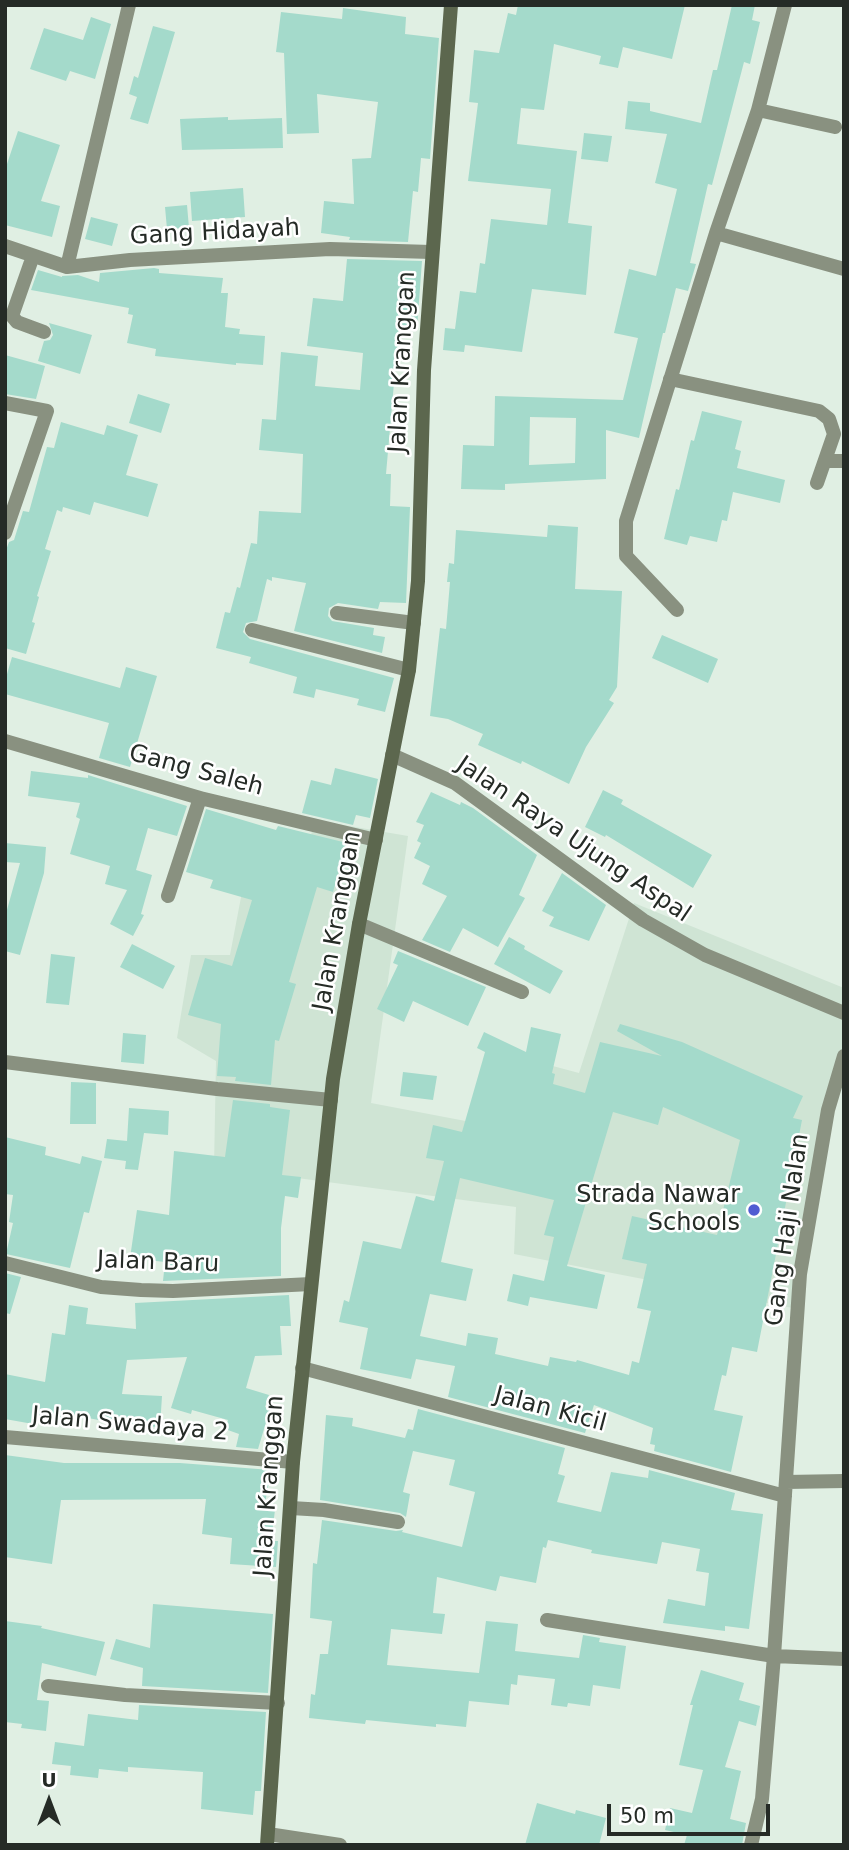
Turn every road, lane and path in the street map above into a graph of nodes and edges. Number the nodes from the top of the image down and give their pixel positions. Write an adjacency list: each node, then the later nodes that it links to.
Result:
1 (129, 5): 10 (street)
2 (450, 5): 8 (main road, Jalan Kranggan)
3 (785, 5): 4 (street)
4 (758, 110): 5 (street); 6 (street)
5 (835, 127)
6 (716, 233): 11 (street); 13 (street)
7 (5, 246): 9 (street, Gang Hidayah)
8 (431, 252): 10 (street, Gang Hidayah); 21 (main road, Jalan Kranggan)
9 (33, 256): 10 (street, Gang Hidayah); 12 (street)
10 (68, 267)
11 (844, 269)
12 (44, 332)
13 (670, 379): 15 (street); 19 (street)
14 (5, 403): 18 (street)
15 (825, 461): 16 (street); 17 (street)
16 (844, 461)
17 (817, 483)
18 (5, 533)
19 (677, 610)
20 (337, 613): 21 (street)
21 (414, 623): 23 (main road, Jalan Kranggan)
22 (252, 630): 23 (street)
23 (409, 670): 25 (main road, Jalan Kranggan)
24 (5, 741): 26 (street, Gang Saleh)
25 (392, 755): 27 (main road, Jalan Kranggan); 31 (street, Jalan Raya Ujung Aspal)
26 (200, 798): 27 (street, Gang Saleh); 28 (street)
27 (376, 840): 29 (main road, Jalan Kranggan)
28 (168, 896)
29 (359, 924): 30 (street); 34 (main road, Jalan Kranggan)
30 (522, 992)
31 (844, 1013)
32 (844, 1056): 41 (street, Gang Haji Nalan)
33 (5, 1062): 34 (street)
34 (331, 1100): 36 (main road, Jalan Kranggan)
35 (5, 1264): 36 (street, Jalan Baru)
36 (311, 1284): 37 (main road, Jalan Kranggan)
37 (302, 1368): 39 (main road, Jalan Kranggan); 41 (street, Jalan Kicil)
38 (5, 1437): 39 (street, Jalan Swadaya 2)
39 (293, 1462): 42 (main road, Jalan Kranggan)
40 (844, 1480): 41 (street, Jalan Kicil)
41 (786, 1489): 45 (street, Gang Haji Nalan)
42 (291, 1508): 43 (street); 48 (main road, Jalan Kranggan)
43 (398, 1522)
44 (547, 1620): 45 (street)
45 (774, 1656): 46 (street); 51 (street, Gang Haji Nalan)
46 (844, 1658)
47 (48, 1686): 48 (street)
48 (278, 1703): 49 (main road, Jalan Kranggan)
49 (267, 1840): 50 (street)
50 (340, 1845)
51 (751, 1845)

